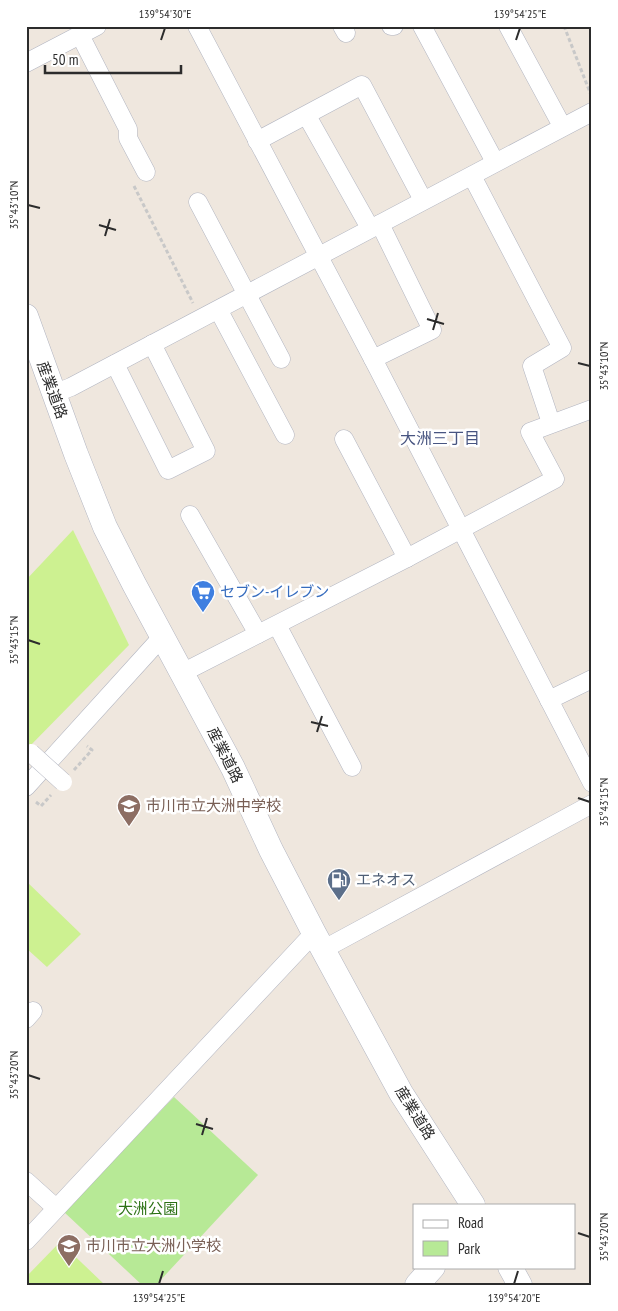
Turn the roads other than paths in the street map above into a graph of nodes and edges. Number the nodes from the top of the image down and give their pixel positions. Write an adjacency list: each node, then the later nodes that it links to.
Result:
1 (97, 26): 5 (street)
2 (197, 26): 10 (street)
3 (422, 26): 11 (street)
4 (508, 26): 9 (street)
5 (80, 35): 6 (street); 12 (street)
6 (26, 64)
7 (592, 112): 9 (street)
8 (307, 116): 10 (street); 14 (street); 16 (street)
9 (562, 126): 11 (street)
10 (257, 141): 17 (street)
11 (496, 162): 13 (street)
12 (146, 172)
13 (472, 176): 14 (street); 27 (street)
14 (424, 200): 16 (street)
15 (198, 202): 18 (street)
16 (375, 226): 17 (street); 23 (street)
17 (319, 256): 18 (street); 23 (street)
18 (246, 296): 19 (street); 22 (street)
19 (219, 311): 21 (street); 28 (street)
20 (27, 325): 25 (main road, 産業道路)
21 (152, 344): 24 (street); 24 (street)
22 (281, 359)
23 (373, 359): 31 (street)
24 (116, 364): 25 (street)
25 (53, 394): 35 (main road, 産業道路)
26 (592, 410): 27 (street)
27 (550, 423): 31 (street)
28 (285, 435)
29 (344, 439): 32 (street)
30 (190, 514): 34 (street)
31 (460, 528): 32 (street); 38 (street)
32 (407, 558): 33 (street)
33 (277, 624): 34 (street); 40 (street)
34 (258, 634): 36 (street)
35 (162, 638): 36 (main road, 産業道路); 43 (street)
36 (182, 673): 45 (main road, 産業道路)
37 (592, 679): 38 (street)
38 (549, 700): 42 (street)
39 (32, 753): 41 (street, bridge)
40 (352, 767)
41 (63, 782)
42 (592, 783)
43 (26, 787)
44 (592, 804): 45 (street)
45 (319, 941): 47 (main road, 産業道路); 48 (street)
46 (26, 1181): 48 (street)
47 (472, 1204)
48 (56, 1208): 49 (street)
49 (26, 1241)
50 (432, 1268): 52 (main road)
51 (511, 1268): 53 (main road)
52 (417, 1285)
53 (520, 1285)

